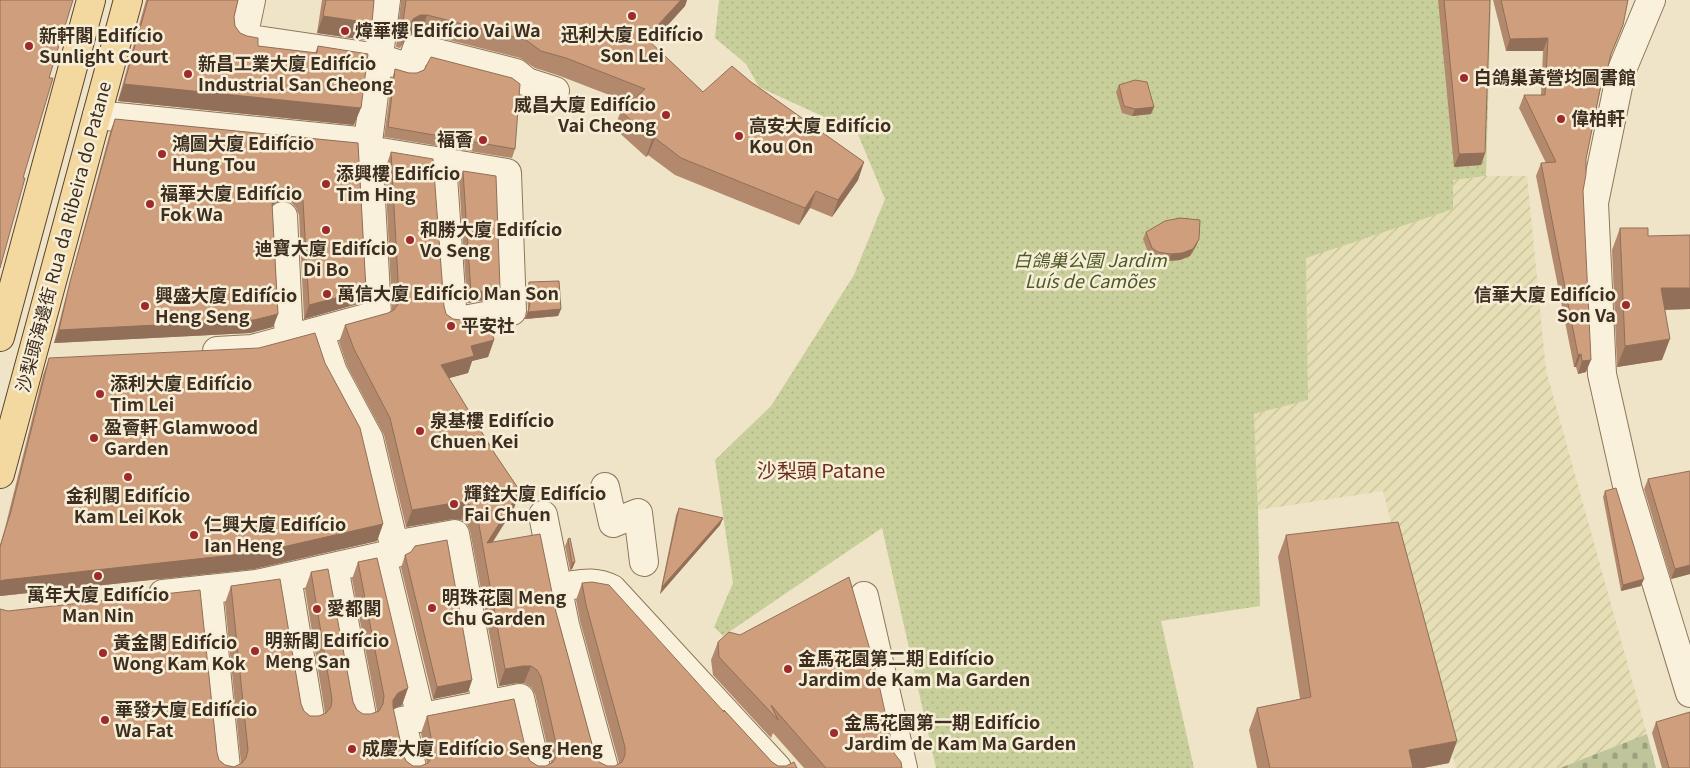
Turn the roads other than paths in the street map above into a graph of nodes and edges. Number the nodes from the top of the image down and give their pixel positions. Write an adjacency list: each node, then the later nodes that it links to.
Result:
1 (91, 0): 13 (main road, 沙梨頭海邊街 Rua da Ribeira do Patane)
2 (128, 0): 8 (main road, 沙梨頭海邊街 Rua da Ribeira do Patane)
3 (250, 0): 6 (street)
4 (386, 0): 6 (street)
5 (1651, 0): 29 (street)
6 (379, 58): 7 (street); 9 (street)
7 (555, 91)
8 (97, 115): 9 (street); 17 (main road, 沙梨頭海邊街 Rua da Ribeira do Patane)
9 (368, 146): 10 (street); 12 (street)
10 (442, 162): 10 (street)
11 (283, 216): 14 (street)
12 (319, 331): 14 (street); 21 (street)
13 (0, 337)
14 (289, 339): 15 (street)
15 (196, 352)
16 (60, 359): 17 (street)
17 (31, 360): 18 (main road, 沙梨頭海邊街 Rua da Ribeira do Patane)
18 (0, 474)
19 (605, 487): 22 (street)
20 (543, 515): 25 (street)
21 (391, 551): 23 (street); 30 (street); 33 (street)
22 (644, 562)
23 (334, 567): 24 (street); 31 (street)
24 (287, 577): 26 (street); 32 (street)
25 (558, 588): 37 (street); 38 (street)
26 (208, 589): 28 (street); 34 (street)
27 (864, 596): 39 (street)
28 (138, 597)
29 (1690, 693)
30 (486, 704): 33 (street); 36 (street)
31 (362, 716)
32 (310, 718)
33 (411, 720): 35 (street)
34 (226, 768)
35 (412, 768)
36 (536, 768)
37 (604, 768)
38 (777, 768)
39 (903, 768)

